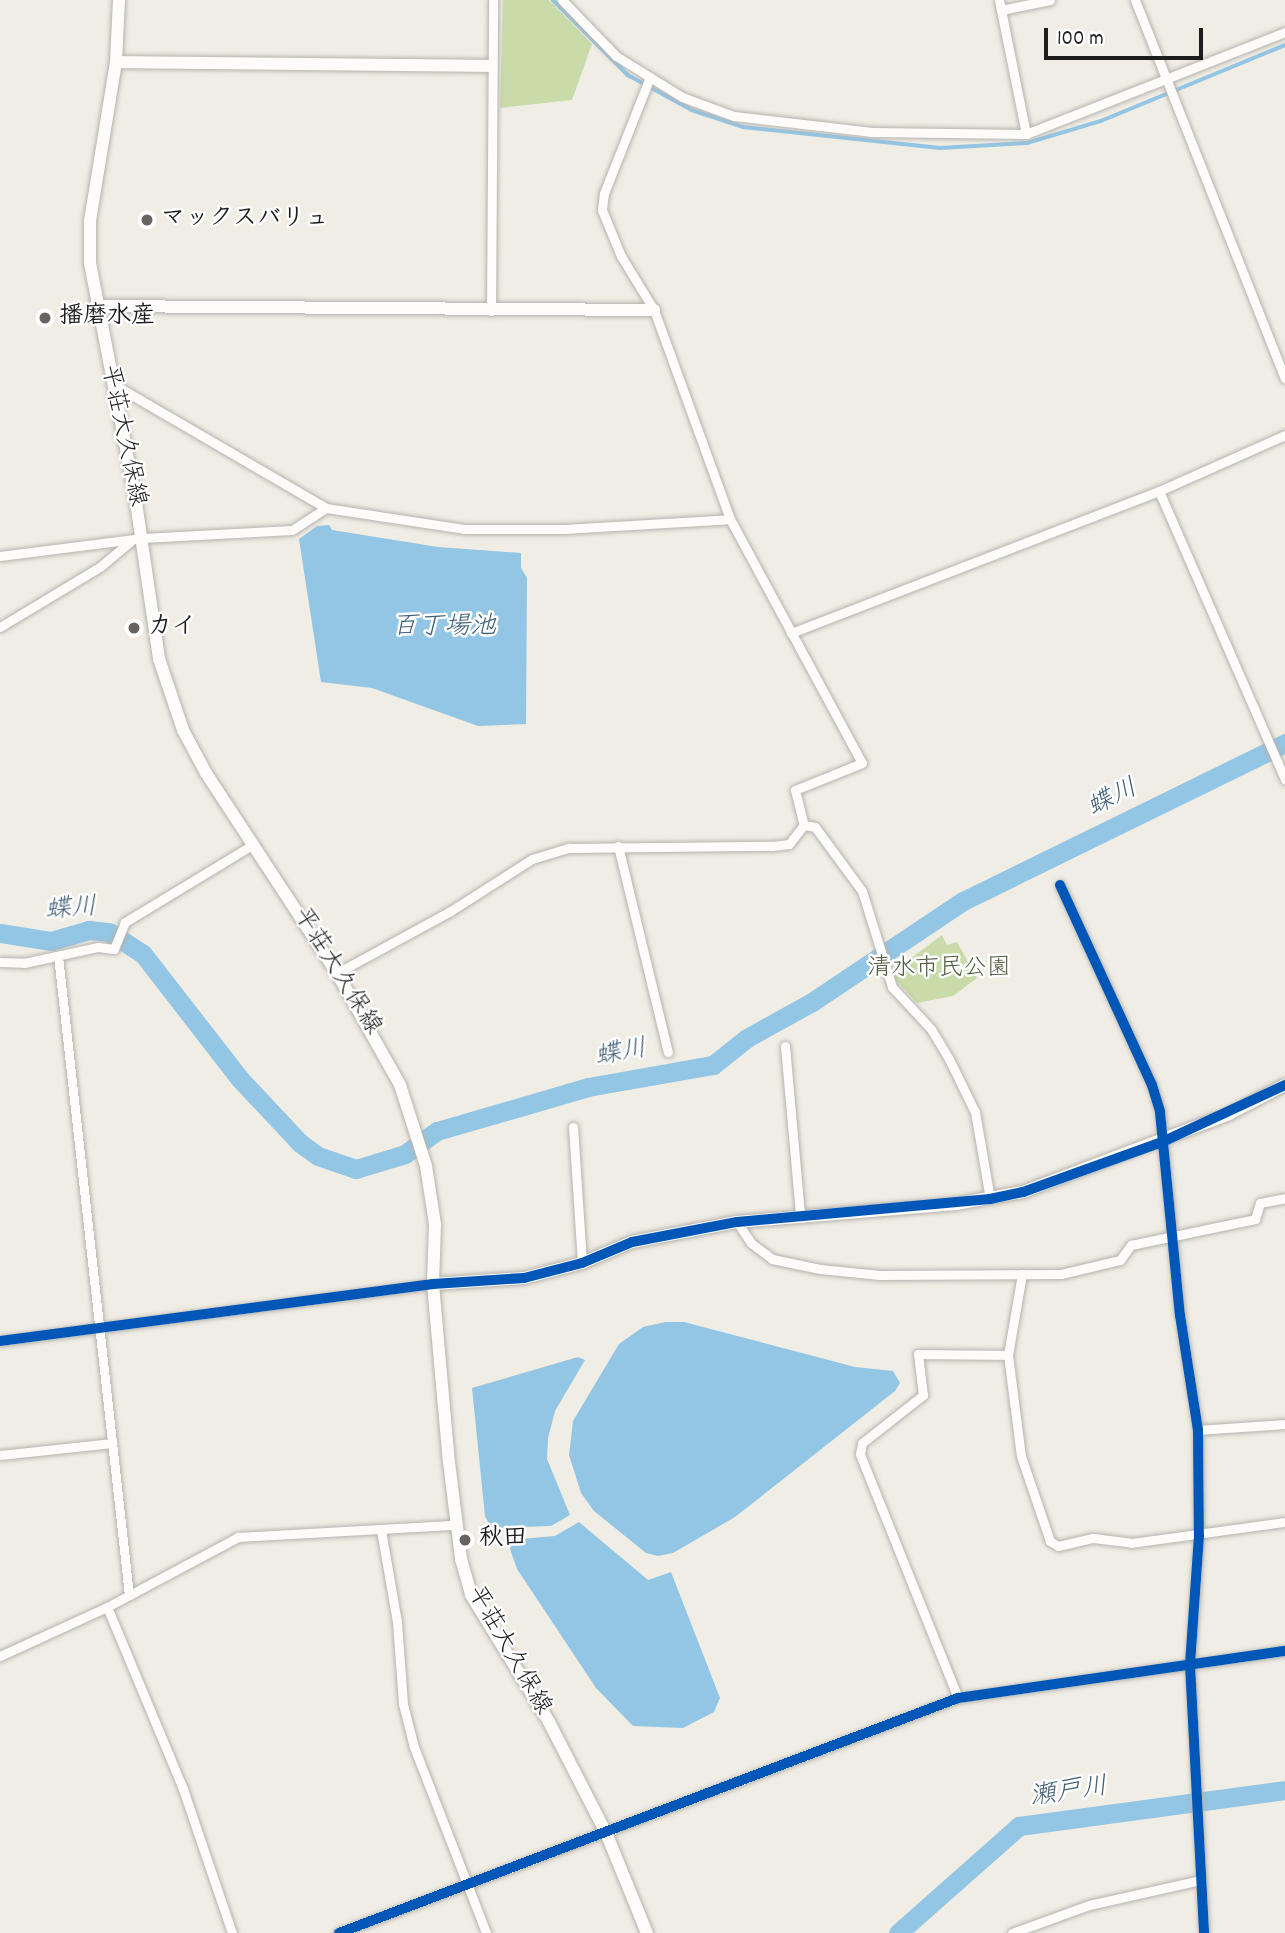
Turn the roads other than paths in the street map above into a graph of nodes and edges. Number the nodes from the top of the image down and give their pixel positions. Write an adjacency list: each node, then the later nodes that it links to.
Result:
1 (119, 0): 8 (main road, 平荘大久保線)
2 (493, 0): 9 (street)
3 (562, 0): 10 (street)
4 (1049, 0): 6 (street)
5 (1135, 0): 11 (street)
6 (1000, 5): 12 (street)
7 (1285, 32): 11 (street)
8 (116, 62): 9 (main road); 13 (main road, 平荘大久保線)
9 (491, 66): 15 (street)
10 (650, 77): 12 (street); 14 (street)
11 (1167, 79): 12 (street); 16 (street)
12 (1027, 134)
13 (95, 306): 15 (main road); 17 (main road, 平荘大久保線)
14 (654, 310): 15 (main road); 21 (street)
15 (491, 312)
16 (1285, 378)
17 (112, 384): 20 (street); 22 (main road, 平荘大久保線)
18 (1285, 435): 19 (street)
19 (1159, 491): 25 (street); 26 (street)
20 (326, 509): 21 (street); 22 (street)
21 (730, 519): 25 (street)
22 (137, 539): 23 (street); 24 (street); 28 (main road, 平荘大久保線)
23 (0, 556)
24 (0, 627)
25 (791, 633): 27 (street)
26 (1285, 780)
27 (804, 825): 29 (street); 40 (street)
28 (252, 845): 31 (street); 33 (main road, 平荘大久保線)
29 (618, 846): 33 (street); 35 (street)
30 (1060, 886): 38 (street)
31 (58, 956): 32 (street); 47 (street)
32 (0, 962)
33 (337, 973): 46 (main road, 平荘大久保線)
34 (785, 1046): 41 (street)
35 (668, 1052)
36 (1285, 1085): 38 (main road)
37 (573, 1126): 44 (street)
38 (1162, 1142): 40 (main road); 43 (street)
39 (1285, 1198): 43 (street)
40 (990, 1199): 41 (main road)
41 (800, 1214): 42 (main road)
42 (737, 1222): 44 (main road); 45 (street)
43 (1172, 1234): 45 (street); 51 (street)
44 (582, 1263): 46 (main road)
45 (1022, 1274): 49 (street)
46 (433, 1284): 47 (street); 55 (main road, 平荘大久保線)
47 (99, 1325): 48 (street); 52 (street)
48 (0, 1341)
49 (1008, 1355): 57 (street); 63 (street)
50 (1285, 1424): 51 (street)
51 (1198, 1430): 57 (street)
52 (112, 1443): 53 (street); 58 (street)
53 (0, 1455)
54 (1285, 1522): 57 (street)
55 (456, 1525): 56 (street); 64 (main road, 平荘大久保線)
56 (381, 1530): 58 (street); 66 (street)
57 (1199, 1535): 62 (street)
58 (129, 1595): 59 (street)
59 (107, 1607): 61 (street); 67 (street)
60 (1285, 1651): 62 (street)
61 (0, 1656)
62 (1190, 1664): 63 (street); 65 (street)
63 (958, 1698): 64 (street)
64 (607, 1835): 66 (street); 70 (main road, 平荘大久保線)
65 (1200, 1880): 71 (street); 72 (street)
66 (468, 1884): 68 (street); 69 (street)
67 (232, 1933)
68 (339, 1933)
69 (486, 1933)
70 (647, 1933)
71 (1013, 1933)
72 (1204, 1933)

